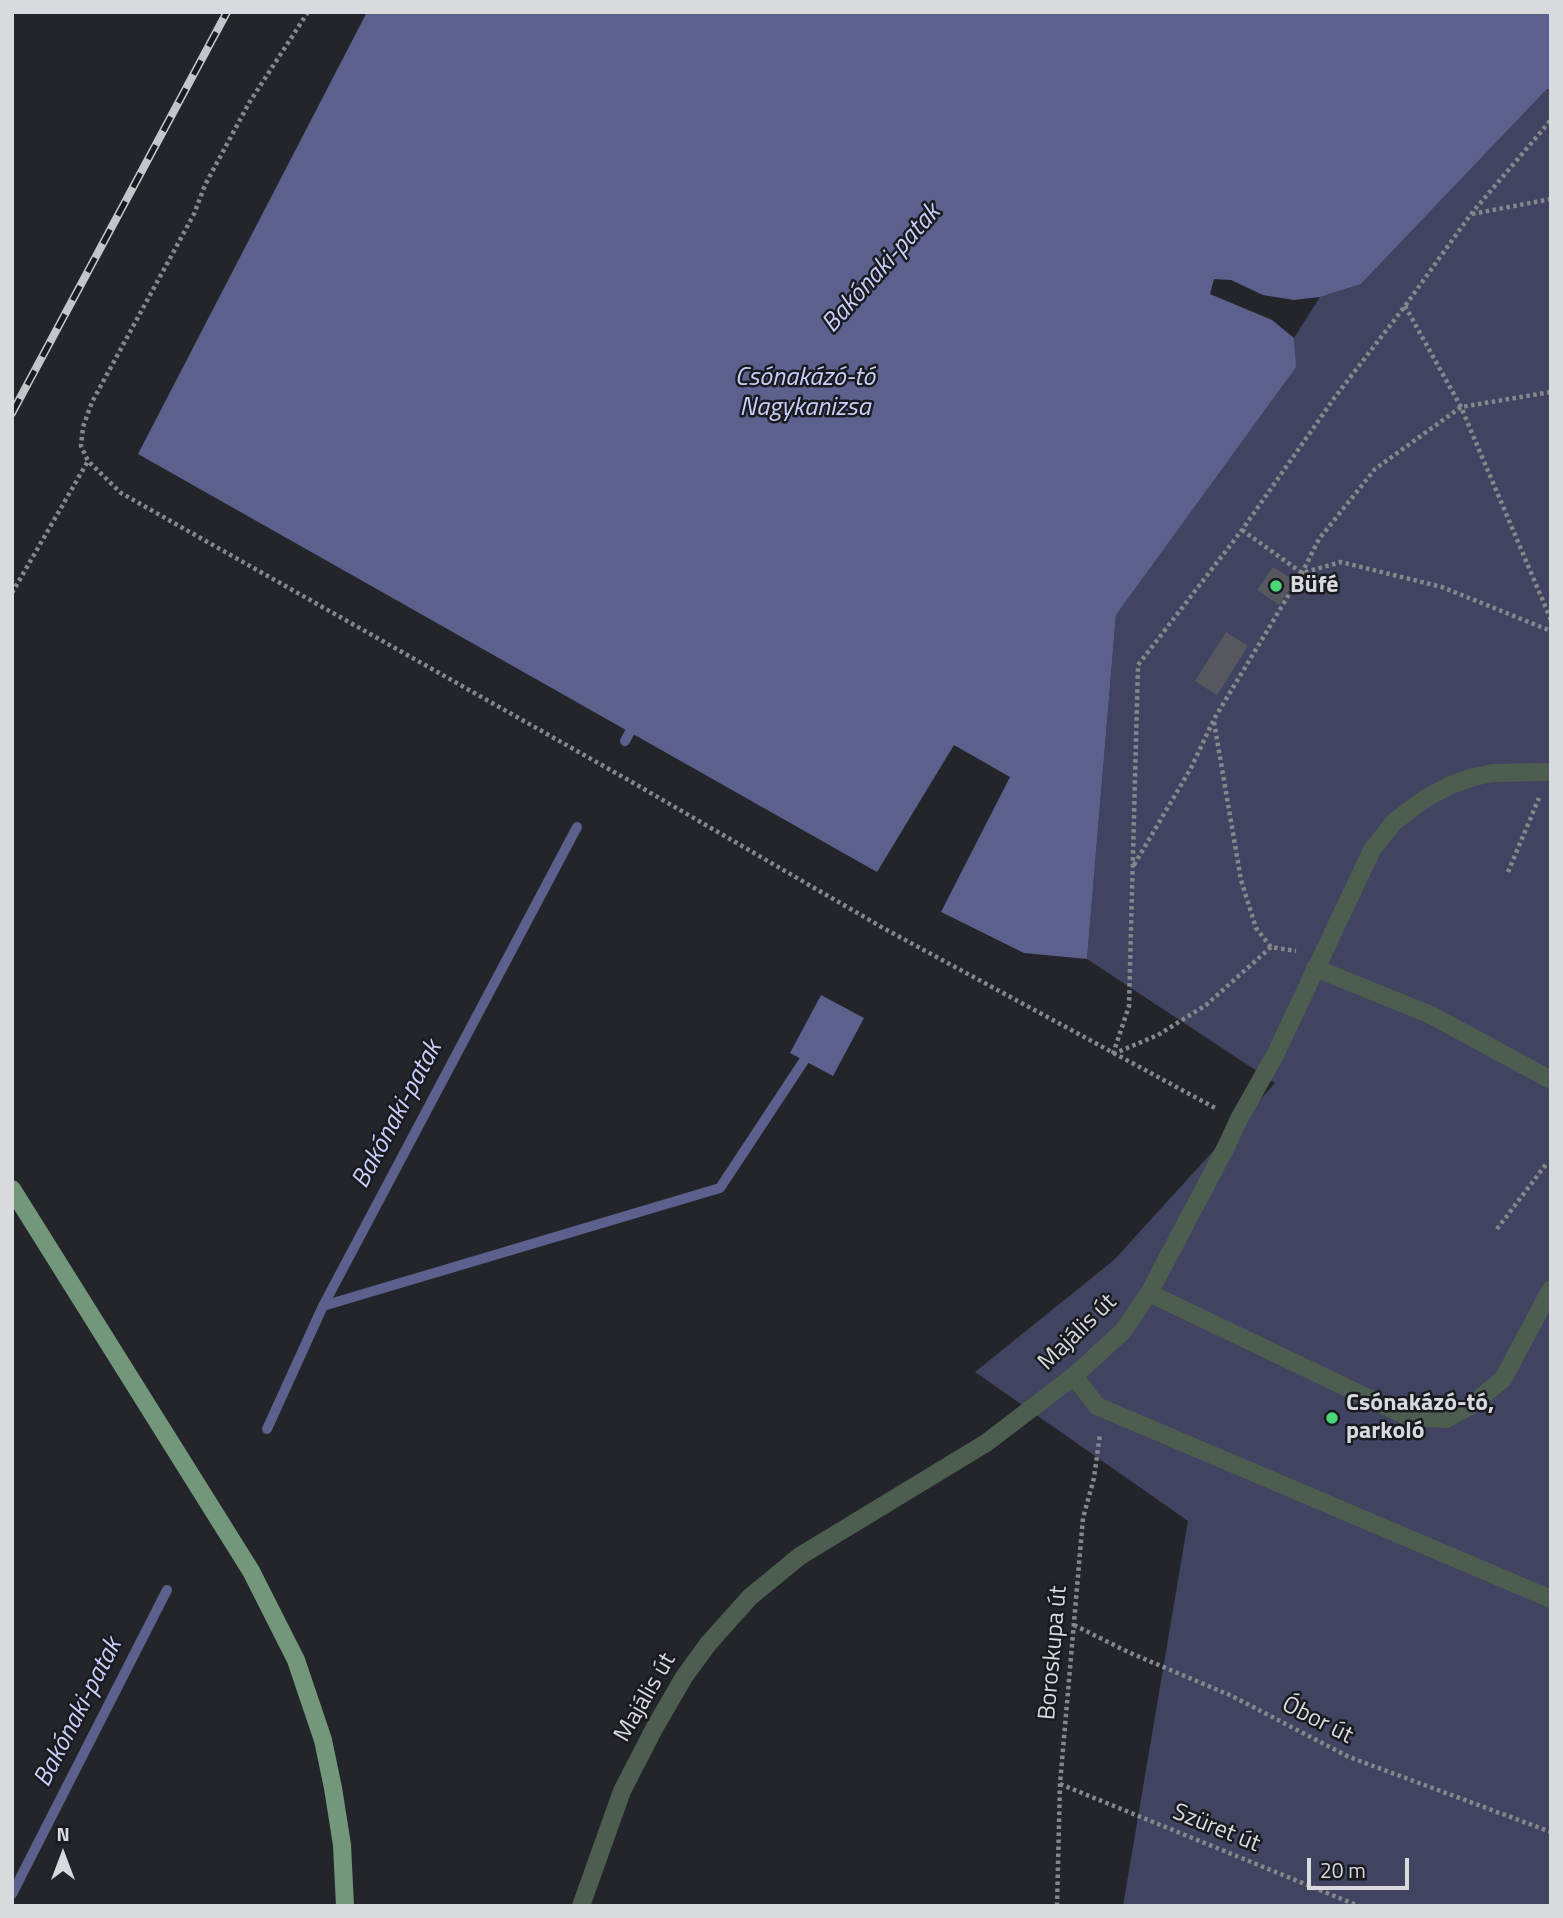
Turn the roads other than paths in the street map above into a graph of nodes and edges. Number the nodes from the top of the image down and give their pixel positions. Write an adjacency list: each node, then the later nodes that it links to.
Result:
1 (1551, 772): 2 (street, Majális út)
2 (1315, 968): 3 (street); 6 (street, Majális út)
3 (1551, 1080)
4 (12, 1189): 9 (main road)
5 (1551, 1289): 6 (street)
6 (1149, 1293): 7 (street, Majális út)
7 (1074, 1376): 8 (street); 10 (street, Majális út)
8 (1551, 1600)
9 (345, 1906)
10 (581, 1906)

